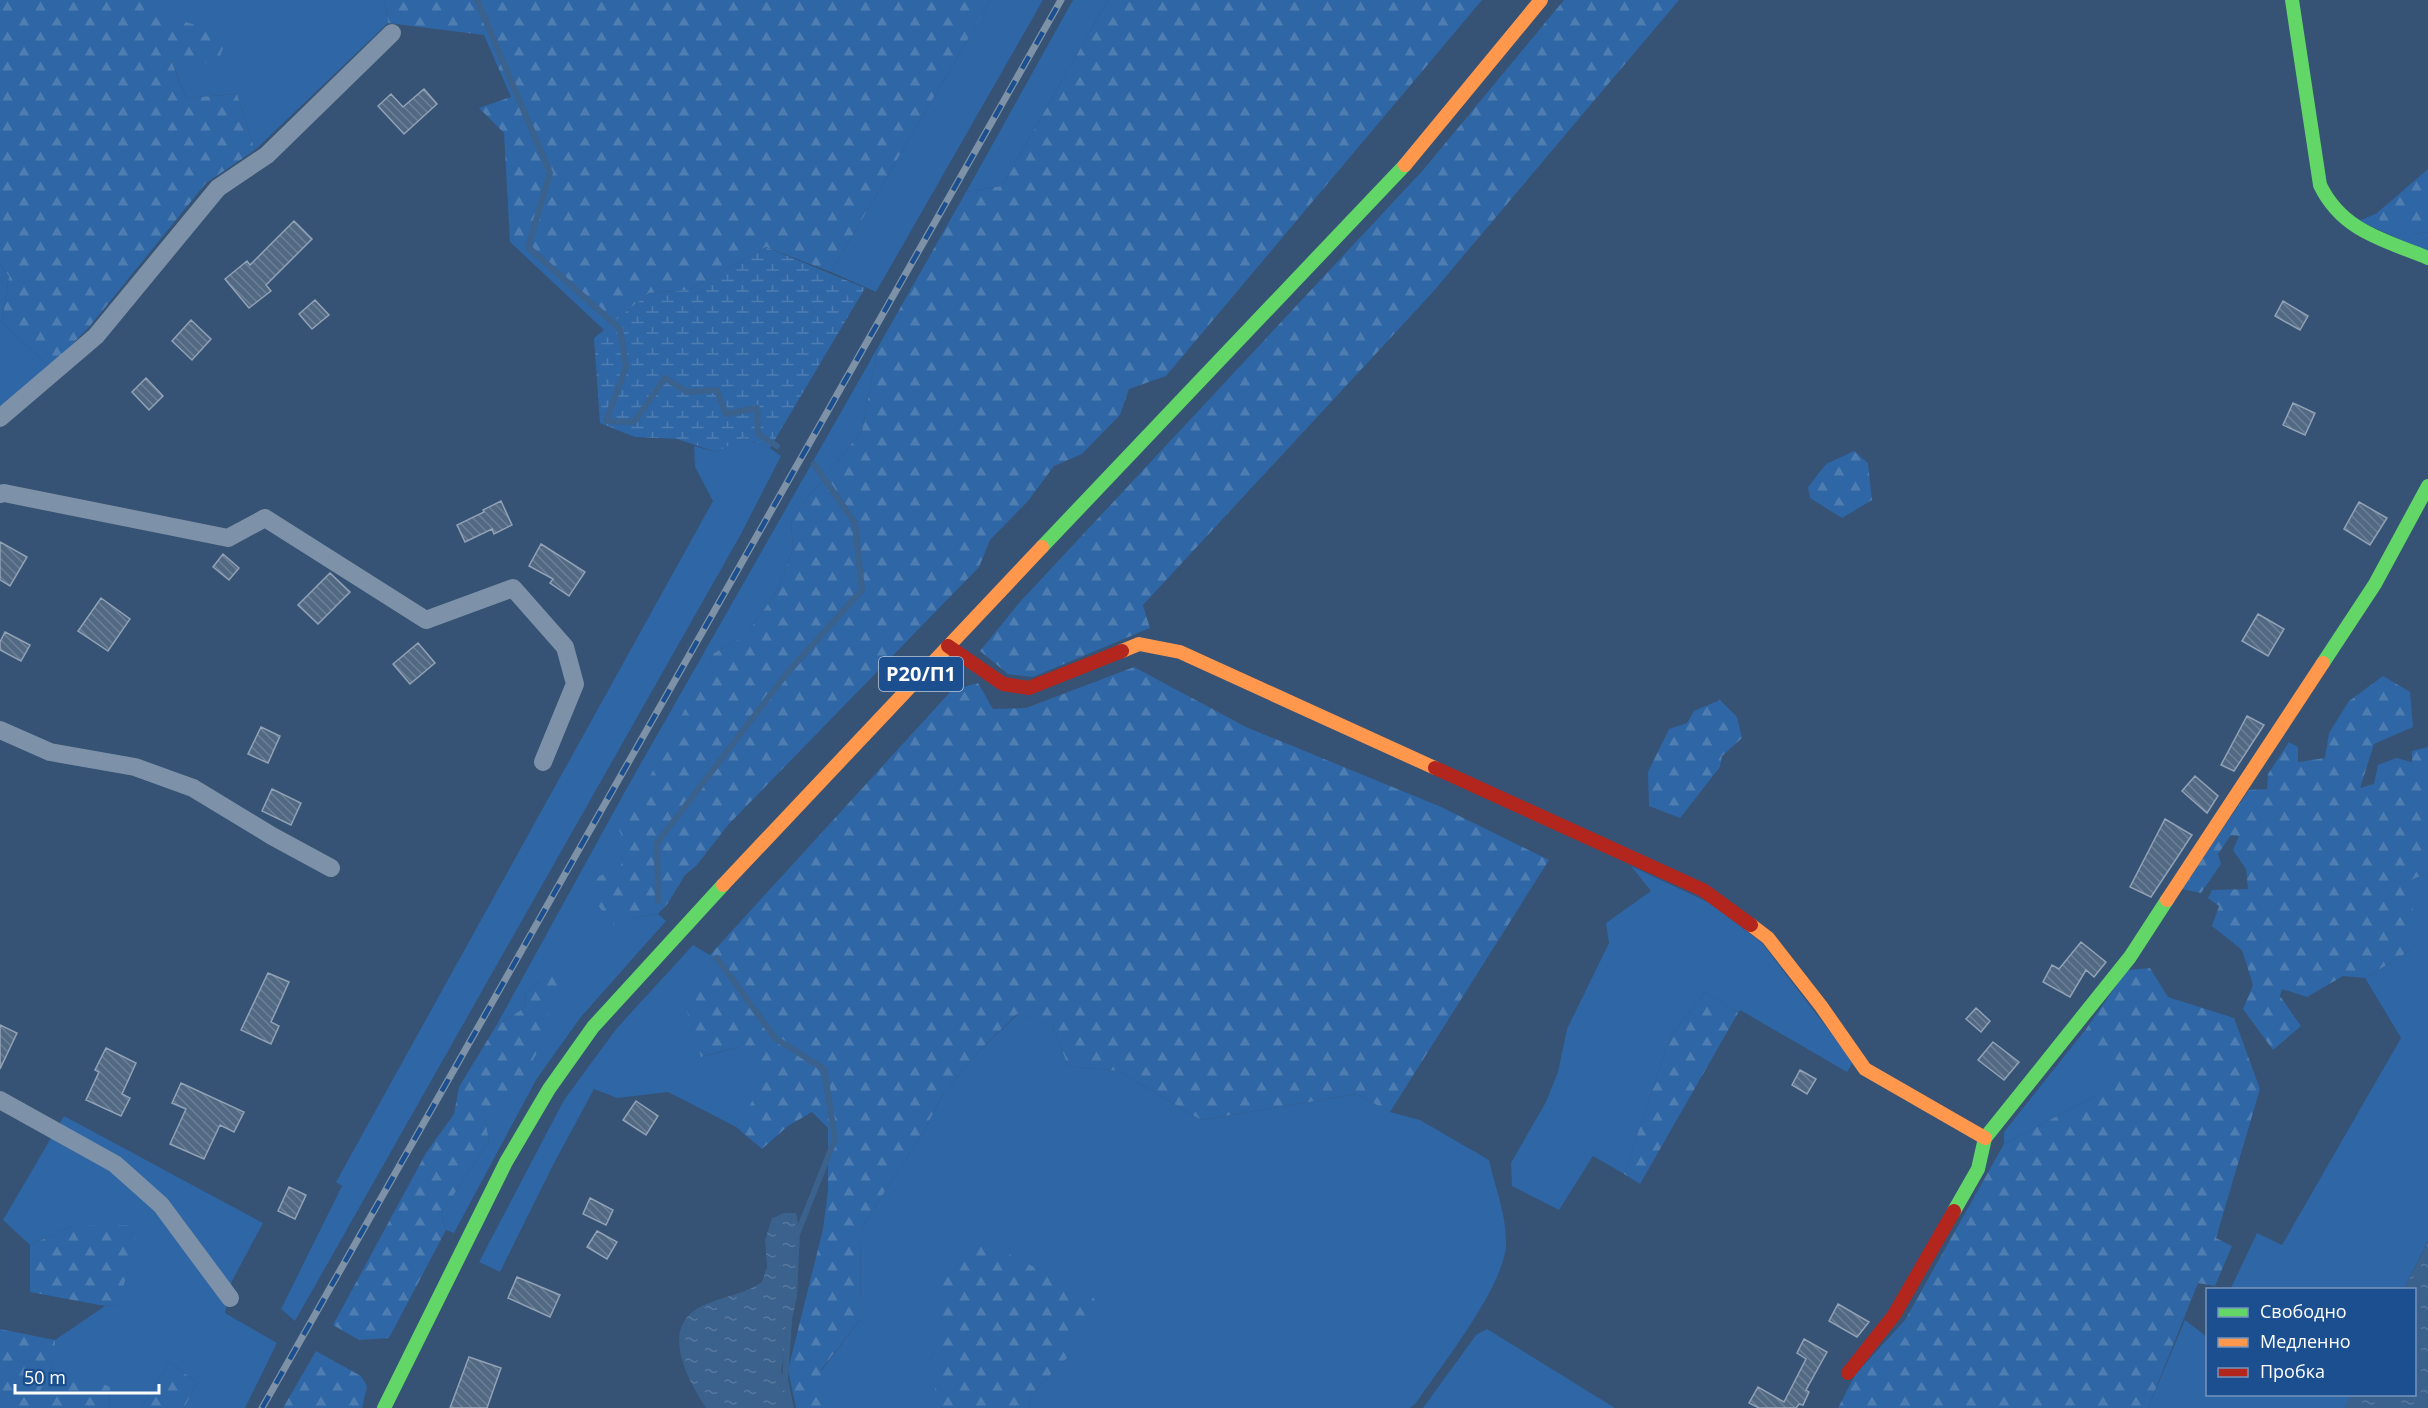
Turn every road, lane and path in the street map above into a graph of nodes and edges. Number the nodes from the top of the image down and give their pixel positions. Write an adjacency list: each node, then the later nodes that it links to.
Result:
1 (1541, 0): 8 (street, Р20/П1)
2 (2292, 0): 4 (street)
3 (392, 33): 5 (street)
4 (2428, 258)
5 (0, 418)
6 (2428, 486): 13 (street)
7 (0, 494): 10 (street)
8 (948, 646): 13 (street); 16 (street, Р20/П1)
9 (0, 730): 11 (street)
10 (543, 762)
11 (331, 868)
12 (0, 1100): 14 (street)
13 (1985, 1138): 15 (street)
14 (230, 1298)
15 (1848, 1373)
16 (384, 1408)

